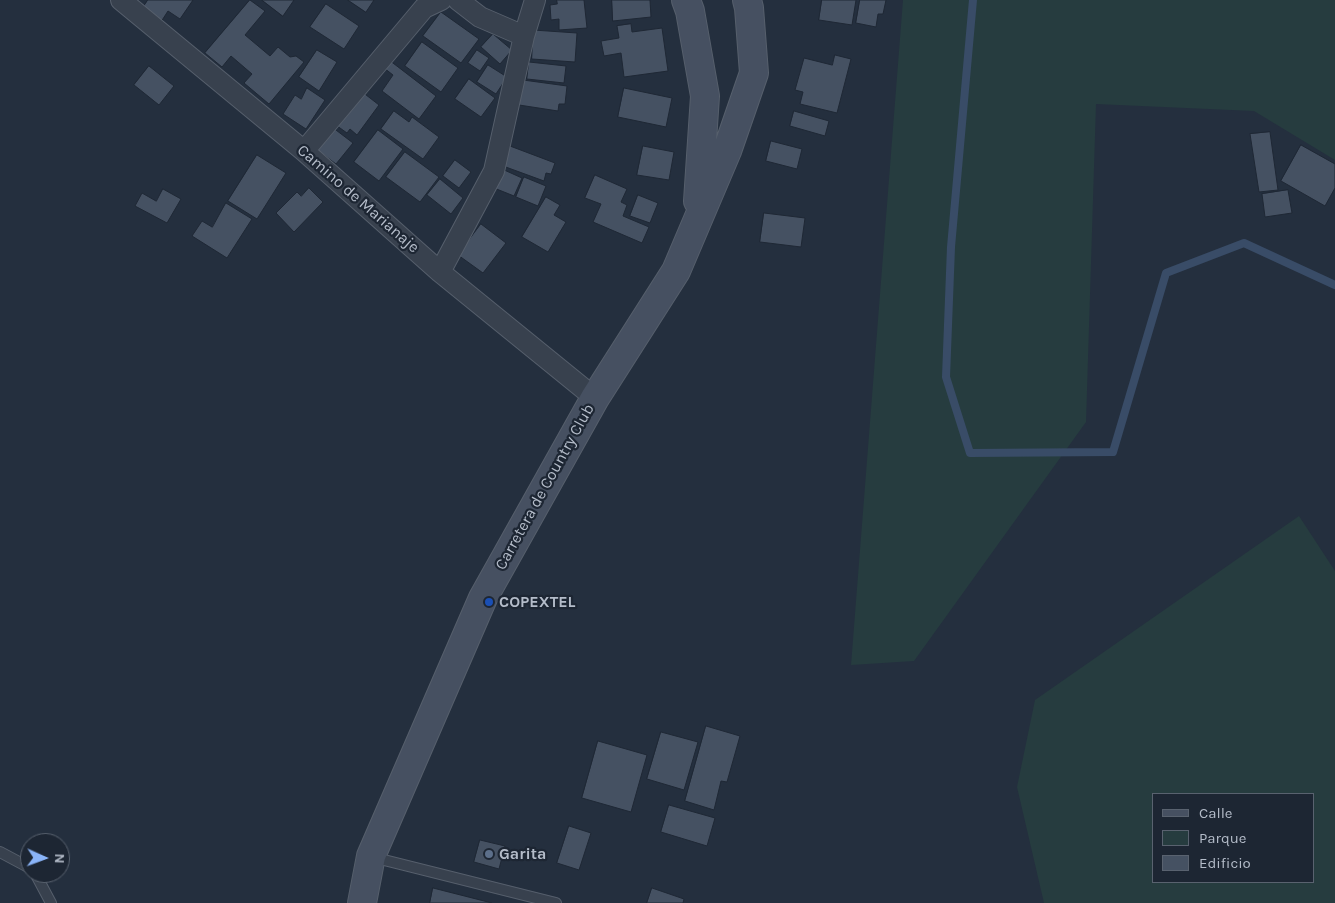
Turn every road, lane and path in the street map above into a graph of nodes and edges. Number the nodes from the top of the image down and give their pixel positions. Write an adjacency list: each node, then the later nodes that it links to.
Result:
1 (121, 0): 8 (street, Camino de Marianaje)
2 (442, 0): 8 (street)
3 (458, 0): 7 (street)
4 (535, 0): 7 (street)
5 (686, 0): 9 (street, Carretera de Country Club)
6 (747, 0): 9 (street, Carretera de Country Club)
7 (524, 36): 10 (street)
8 (304, 151): 10 (street, Camino de Marianaje)
9 (697, 223): 11 (street, Carretera de Country Club)
10 (440, 272): 11 (street, Camino de Marianaje)
11 (595, 398): 13 (street, Carretera de Country Club)
12 (0, 852): 14 (lane)
13 (371, 856): 17 (street, Carretera de Country Club); 18 (lane)
14 (20, 863)
15 (40, 883): 16 (lane)
16 (51, 903)
17 (362, 903)
18 (556, 903)

